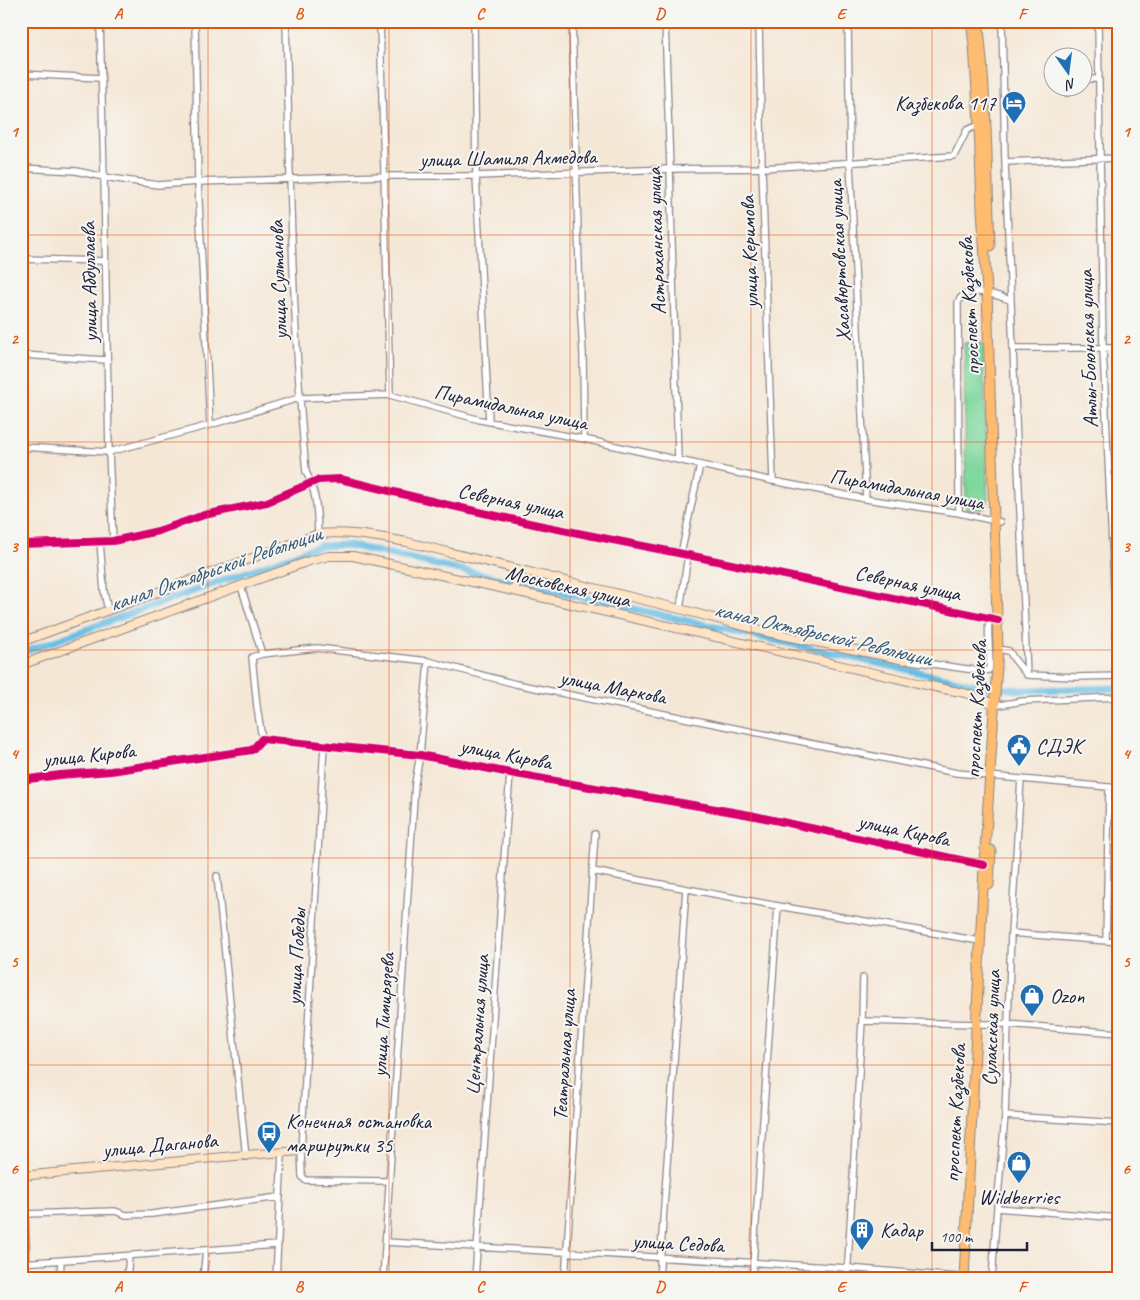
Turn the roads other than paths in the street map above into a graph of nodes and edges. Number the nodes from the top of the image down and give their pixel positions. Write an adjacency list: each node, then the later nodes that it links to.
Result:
1 (100, 21): 15 (street, улица Абдуллаева)
2 (195, 21): 31 (street)
3 (286, 21): 30 (street, улица Султанова)
4 (380, 21): 27 (street)
5 (474, 21): 28 (street)
6 (572, 21): 26 (street)
7 (665, 21): 25 (street, Астраханская улица)
8 (760, 21): 24 (street, улица Керимова)
9 (848, 21): 21 (street, Хасавюртовская улица)
10 (972, 21): 18 (highway, проспект Казбекова)
11 (978, 21): 34 (highway, проспект Казбекова)
12 (1002, 21): 22 (street)
13 (1098, 21): 17 (street, Атлы-Боюнская улица)
14 (21, 74): 15 (street)
15 (101, 78): 29 (street, улица Абдуллаева)
16 (1092, 79): 17 (street)
17 (1099, 79): 19 (street, Атлы-Боюнская улица)
18 (979, 125): 21 (street, улица Шамиля Ахмедова); 34 (highway, проспект Казбекова)
19 (1100, 158): 20 (street); 22 (street); 37 (street, Атлы-Боюнская улица)
20 (1119, 158)
21 (850, 162): 24 (street, улица Шамиля Ахмедова); 52 (street, Хасавюртовская улица)
22 (1004, 162): 35 (street)
23 (21, 168): 29 (street, улица Шамиля Ахмедова)
24 (762, 168): 25 (street, улица Шамиля Ахмедова); 50 (street, улица Керимова)
25 (670, 169): 26 (street, улица Шамиля Ахмедова); 48 (street, Астраханская улица)
26 (576, 173): 28 (street, улица Шамиля Ахмедова); 45 (street)
27 (384, 176): 28 (street, улица Шамиля Ахмедова); 30 (street, улица Шамиля Ахмедова); 41 (street)
28 (476, 176): 43 (street)
29 (104, 177): 31 (street, улица Шамиля Ахмедова); 33 (street, улица Абдуллаева)
30 (291, 179): 31 (street, улица Шамиля Ахмедова); 42 (street, улица Султанова)
31 (198, 182): 44 (street)
32 (21, 259): 33 (street)
33 (105, 261): 40 (street, улица Абдуллаева)
34 (989, 293): 35 (street); 53 (street); 54 (highway, проспект Казбекова)
35 (1010, 300): 36 (street)
36 (1012, 348): 37 (street); 73 (street)
37 (1104, 348): 38 (street); 74 (street, Атлы-Боюнская улица)
38 (1119, 348)
39 (21, 355): 40 (street)
40 (107, 360): 47 (street, улица Абдуллаева)
41 (390, 395): 42 (street, Пирамидальная улица); 43 (street, Пирамидальная улица)
42 (299, 398): 44 (street, Пирамидальная улица); 51 (street, улица Султанова)
43 (489, 421): 45 (street, Пирамидальная улица)
44 (210, 425): 47 (street, Пирамидальная улица)
45 (584, 439): 48 (street, Пирамидальная улица)
46 (21, 447): 47 (street, Пирамидальная улица)
47 (109, 452): 56 (street, улица Абдуллаева)
48 (678, 460): 49 (street, Пирамидальная улица)
49 (700, 465): 50 (street, Пирамидальная улица); 59 (street)
50 (773, 482): 52 (street, Пирамидальная улица)
51 (312, 483): 55 (street, улица Султанова); 56 (street, Северная улица); 59 (street, Северная улица)
52 (866, 499): 53 (street, Пирамидальная улица)
53 (959, 513): 54 (street, Пирамидальная улица)
54 (997, 521): 66 (highway, проспект Казбекова); 68 (highway, проспект Казбекова)
55 (318, 534): 61 (main road, Московская улица); 65 (main road, Московская улица)
56 (113, 541): 57 (street, Северная улица)
57 (100, 542): 58 (street, Северная улица); 65 (street)
58 (21, 544)
59 (681, 554): 60 (street, Северная улица)
60 (688, 555): 64 (street); 66 (street, Северная улица)
61 (520, 570): 63 (main road); 64 (main road, Московская улица)
62 (241, 586): 63 (main road, Московская улица); 69 (street); 72 (main road, Московская улица)
63 (514, 591): 76 (main road, Московская улица)
64 (680, 609): 70 (main road, Московская улица)
65 (108, 611): 67 (main road, Московская улица)
66 (994, 619): 68 (highway, проспект Казбекова); 70 (street, Московская улица)
67 (21, 642)
68 (1001, 650): 73 (street); 76 (highway, проспект Казбекова)
69 (262, 654): 71 (street, улица Маркова); 77 (street)
70 (905, 660)
71 (428, 661): 79 (street, улица Тимирязева); 81 (street, улица Маркова)
72 (21, 665)
73 (1028, 675): 74 (street)
74 (1118, 676)
75 (1119, 697): 76 (street)
76 (997, 705): 81 (highway, проспект Казбекова)
77 (262, 739): 78 (street, улица Кирова); 83 (street, улица Кирова)
78 (324, 745): 79 (street, улица Кирова); 103 (street, улица Победы)
79 (420, 755): 80 (street, улица Кирова); 107 (street, улица Тимирязева)
80 (510, 774): 87 (street, улица Кирова); 115 (street, Центральная улица)
81 (993, 776): 82 (street, улица Маркова); 87 (highway, проспект Казбекова); 98 (highway, проспект Казбекова)
82 (1021, 779): 84 (street, улица Маркова); 92 (street, Сулакская улица)
83 (21, 780)
84 (1109, 787): 85 (street, улица Маркова); 94 (street)
85 (1119, 788)
86 (595, 834): 88 (street, Театральная улица)
87 (984, 865): 93 (highway, проспект Казбекова)
88 (592, 872): 90 (street); 117 (street, Театральная улица)
89 (217, 876): 105 (street)
90 (686, 889): 91 (street); 119 (street)
91 (778, 906): 93 (street); 122 (street)
92 (1010, 933): 94 (street); 99 (street, Сулакская улица)
93 (980, 941): 98 (highway, проспект Казбекова)
94 (1106, 942): 95 (street)
95 (1119, 942)
96 (862, 978): 97 (street)
97 (862, 1021): 98 (street); 123 (street)
98 (979, 1024): 99 (street); 124 (highway, проспект Казбекова)
99 (1007, 1024): 100 (street); 101 (street, Сулакская улица)
100 (1119, 1033)
101 (1005, 1116): 102 (street); 109 (street, Сулакская улица)
102 (1119, 1123)
103 (301, 1152): 104 (main road, улица Даганова); 107 (street, улица Победы)
104 (282, 1154): 105 (main road, улица Даганова); 108 (street)
105 (246, 1156): 106 (main road, улица Даганова)
106 (22, 1176): 110 (street)
107 (389, 1181): 113 (street, улица Тимирязева)
108 (279, 1197): 110 (street); 114 (street)
109 (997, 1208): 111 (street); 135 (street, Сулакская улица)
110 (25, 1214): 112 (street)
111 (1119, 1218)
112 (24, 1223): 121 (street)
113 (385, 1242): 115 (street, улица Седова); 129 (street, улица Тимирязева)
114 (278, 1245): 116 (street); 128 (street)
115 (477, 1247): 117 (street, улица Седова); 130 (street, Центральная улица)
116 (206, 1250): 118 (street); 127 (street)
117 (567, 1252): 119 (street, улица Седова); 131 (street, Театральная улица)
118 (129, 1256): 120 (street); 126 (street)
119 (661, 1258): 122 (street, улица Седова); 132 (street)
120 (61, 1261): 121 (street); 125 (street)
121 (24, 1263)
122 (753, 1264): 123 (street, улица Седова); 133 (street)
123 (848, 1268): 124 (street, улица Седова); 134 (street)
124 (966, 1278)
125 (60, 1279)
126 (127, 1279)
127 (203, 1279)
128 (276, 1279)
129 (382, 1279)
130 (476, 1279)
131 (565, 1279)
132 (659, 1279)
133 (752, 1279)
134 (848, 1279)
135 (992, 1279)

